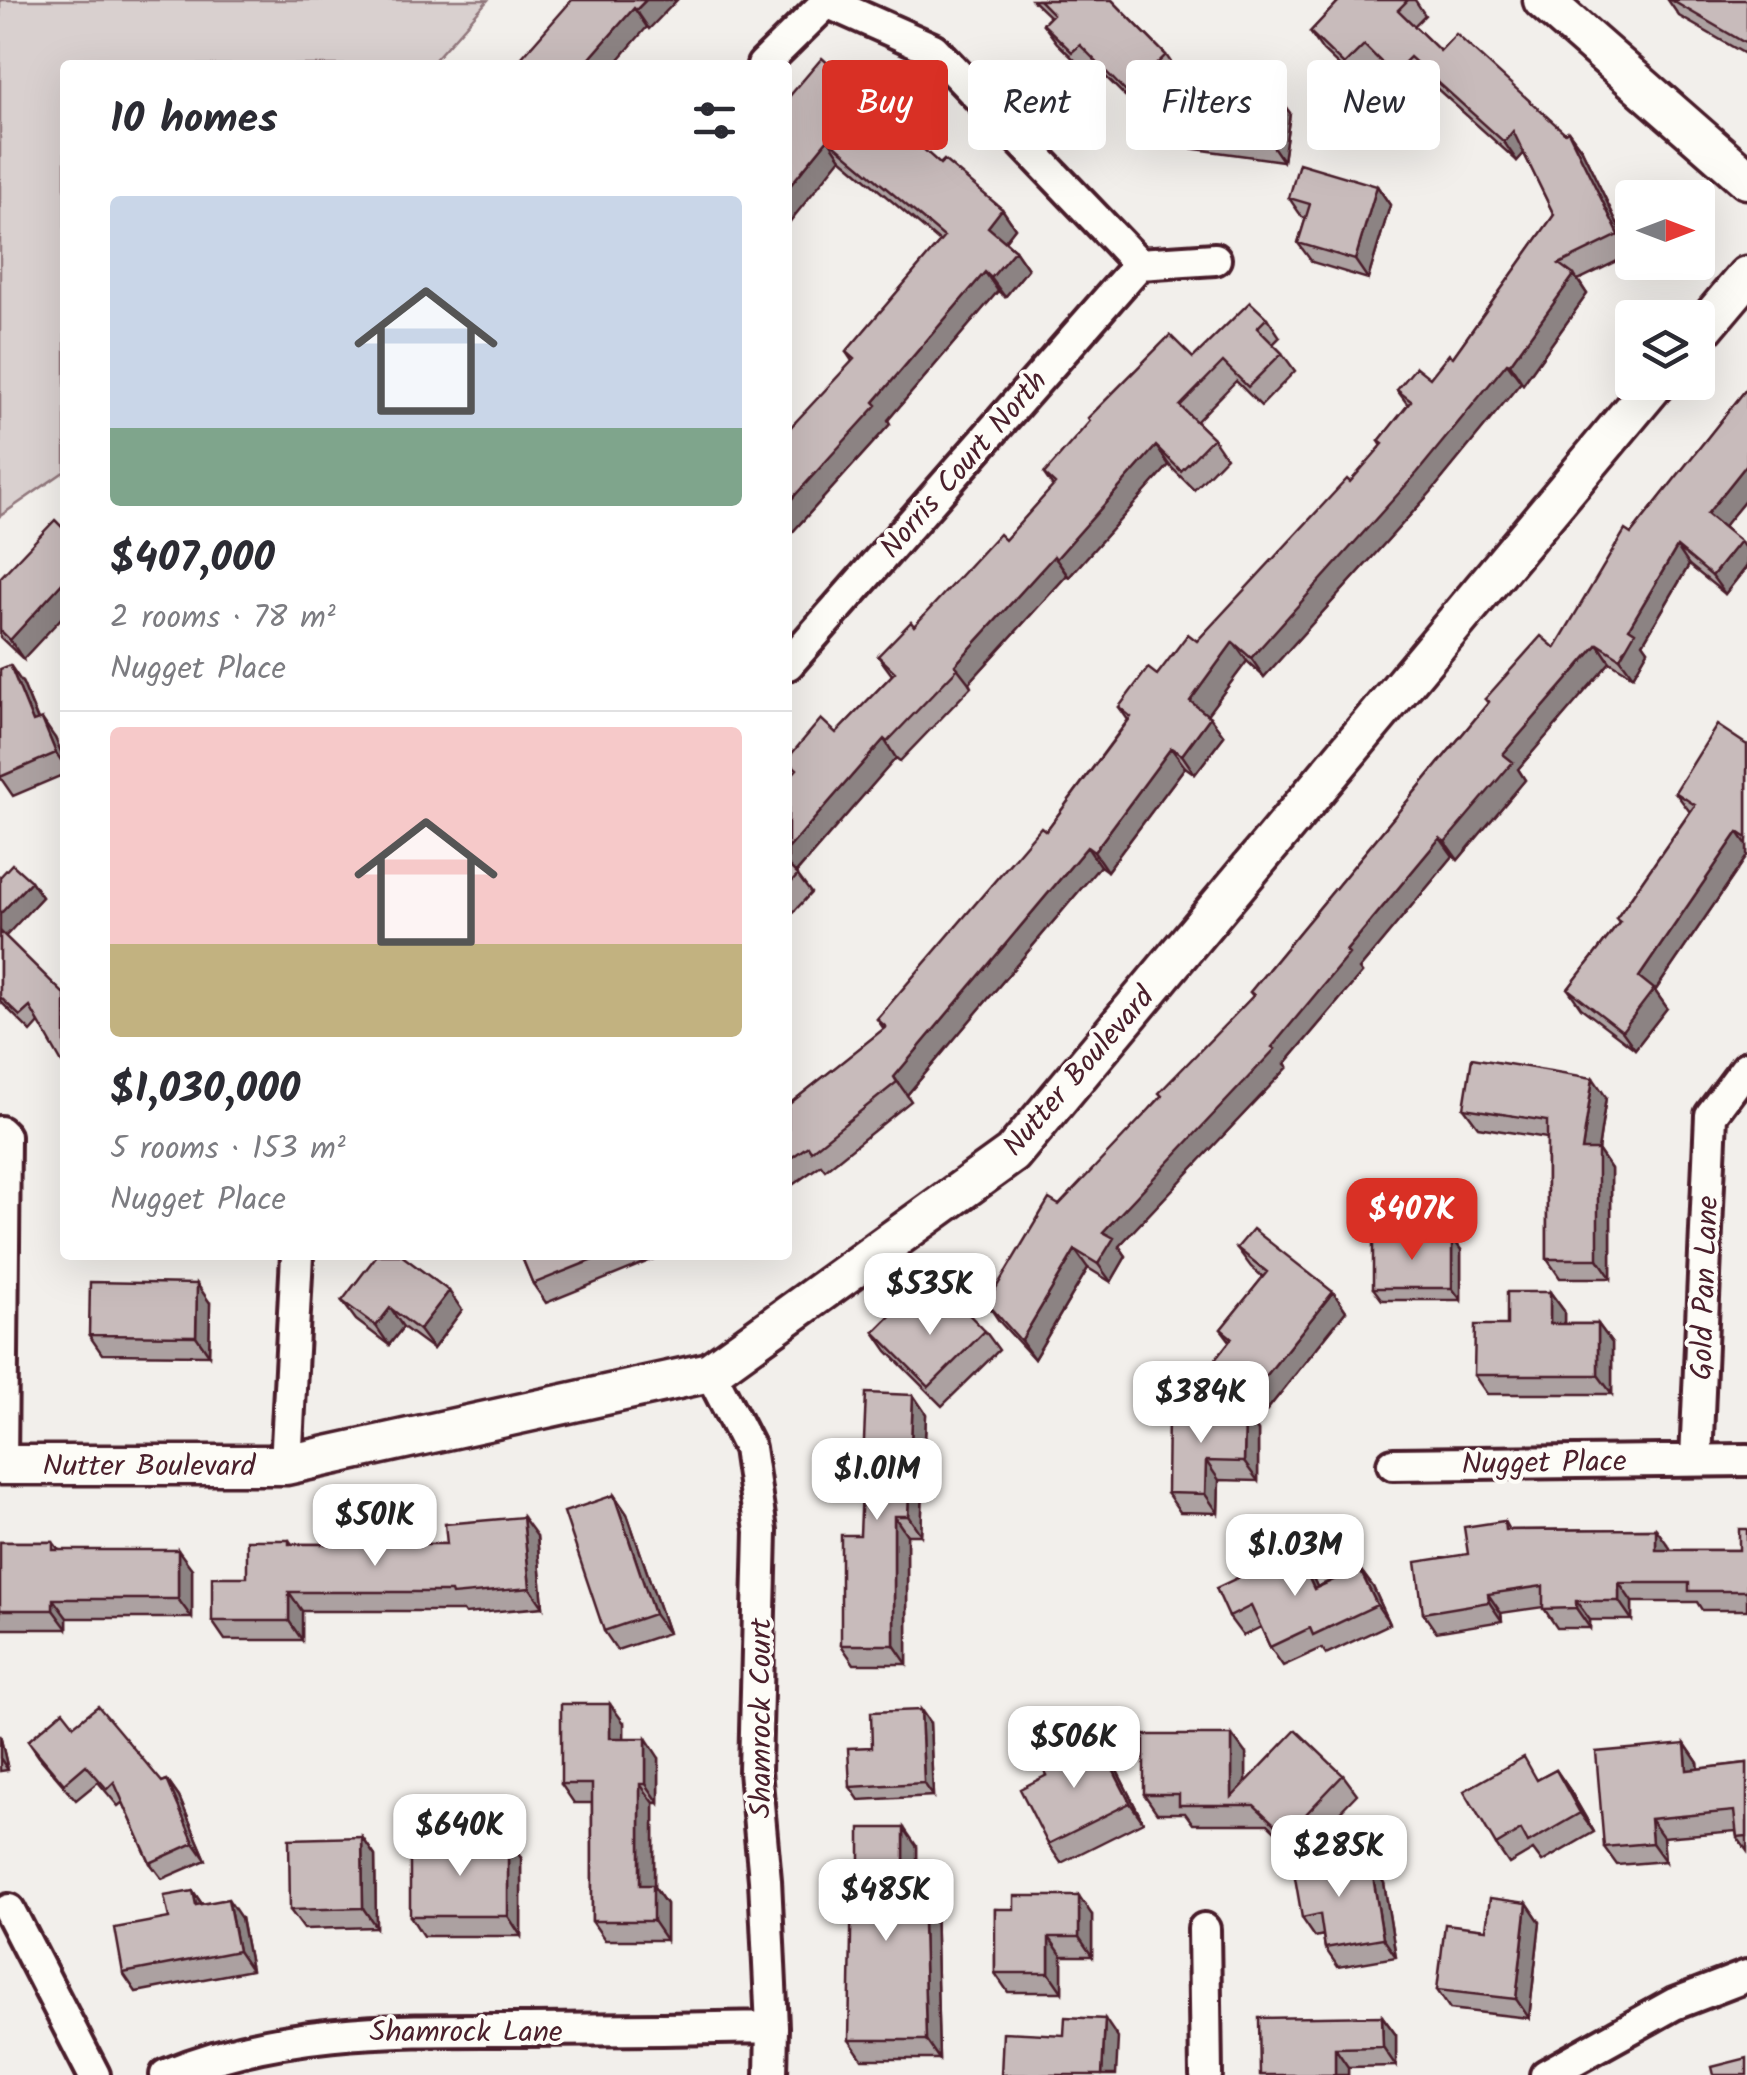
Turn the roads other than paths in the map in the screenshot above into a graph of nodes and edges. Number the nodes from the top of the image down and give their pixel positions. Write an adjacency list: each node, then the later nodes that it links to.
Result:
1 (1543, 0): 4 (street)
2 (827, 1): 3 (street); 6 (street)
3 (768, 60)
4 (1747, 178)
5 (1215, 260): 6 (street)
6 (1139, 264): 10 (street, Norris Court North)
7 (1747, 276): 8 (street)
8 (1715, 314)
9 (1641, 400): 14 (street, Nutter Boulevard)
10 (792, 659)
11 (1747, 1067): 15 (street, Gold Pan Lane)
12 (0, 1132): 18 (street)
13 (296, 1260): 19 (street)
14 (710, 1372): 19 (street, Nutter Boulevard); 23 (street, Shamrock Court)
15 (1696, 1460): 16 (street, Nugget Place); 17 (street, Nugget Place)
16 (1747, 1460)
17 (1392, 1464)
18 (1, 1465): 19 (street, Nutter Boulevard)
19 (286, 1465)
20 (9, 1910): 24 (street)
21 (1204, 1929): 27 (street)
22 (1747, 1976): 28 (street)
23 (772, 2027): 25 (street, Shamrock Lane); 26 (street, Shamrock Court)
24 (94, 2075)
25 (166, 2075)
26 (771, 2075)
27 (1206, 2075)
28 (1546, 2075)

